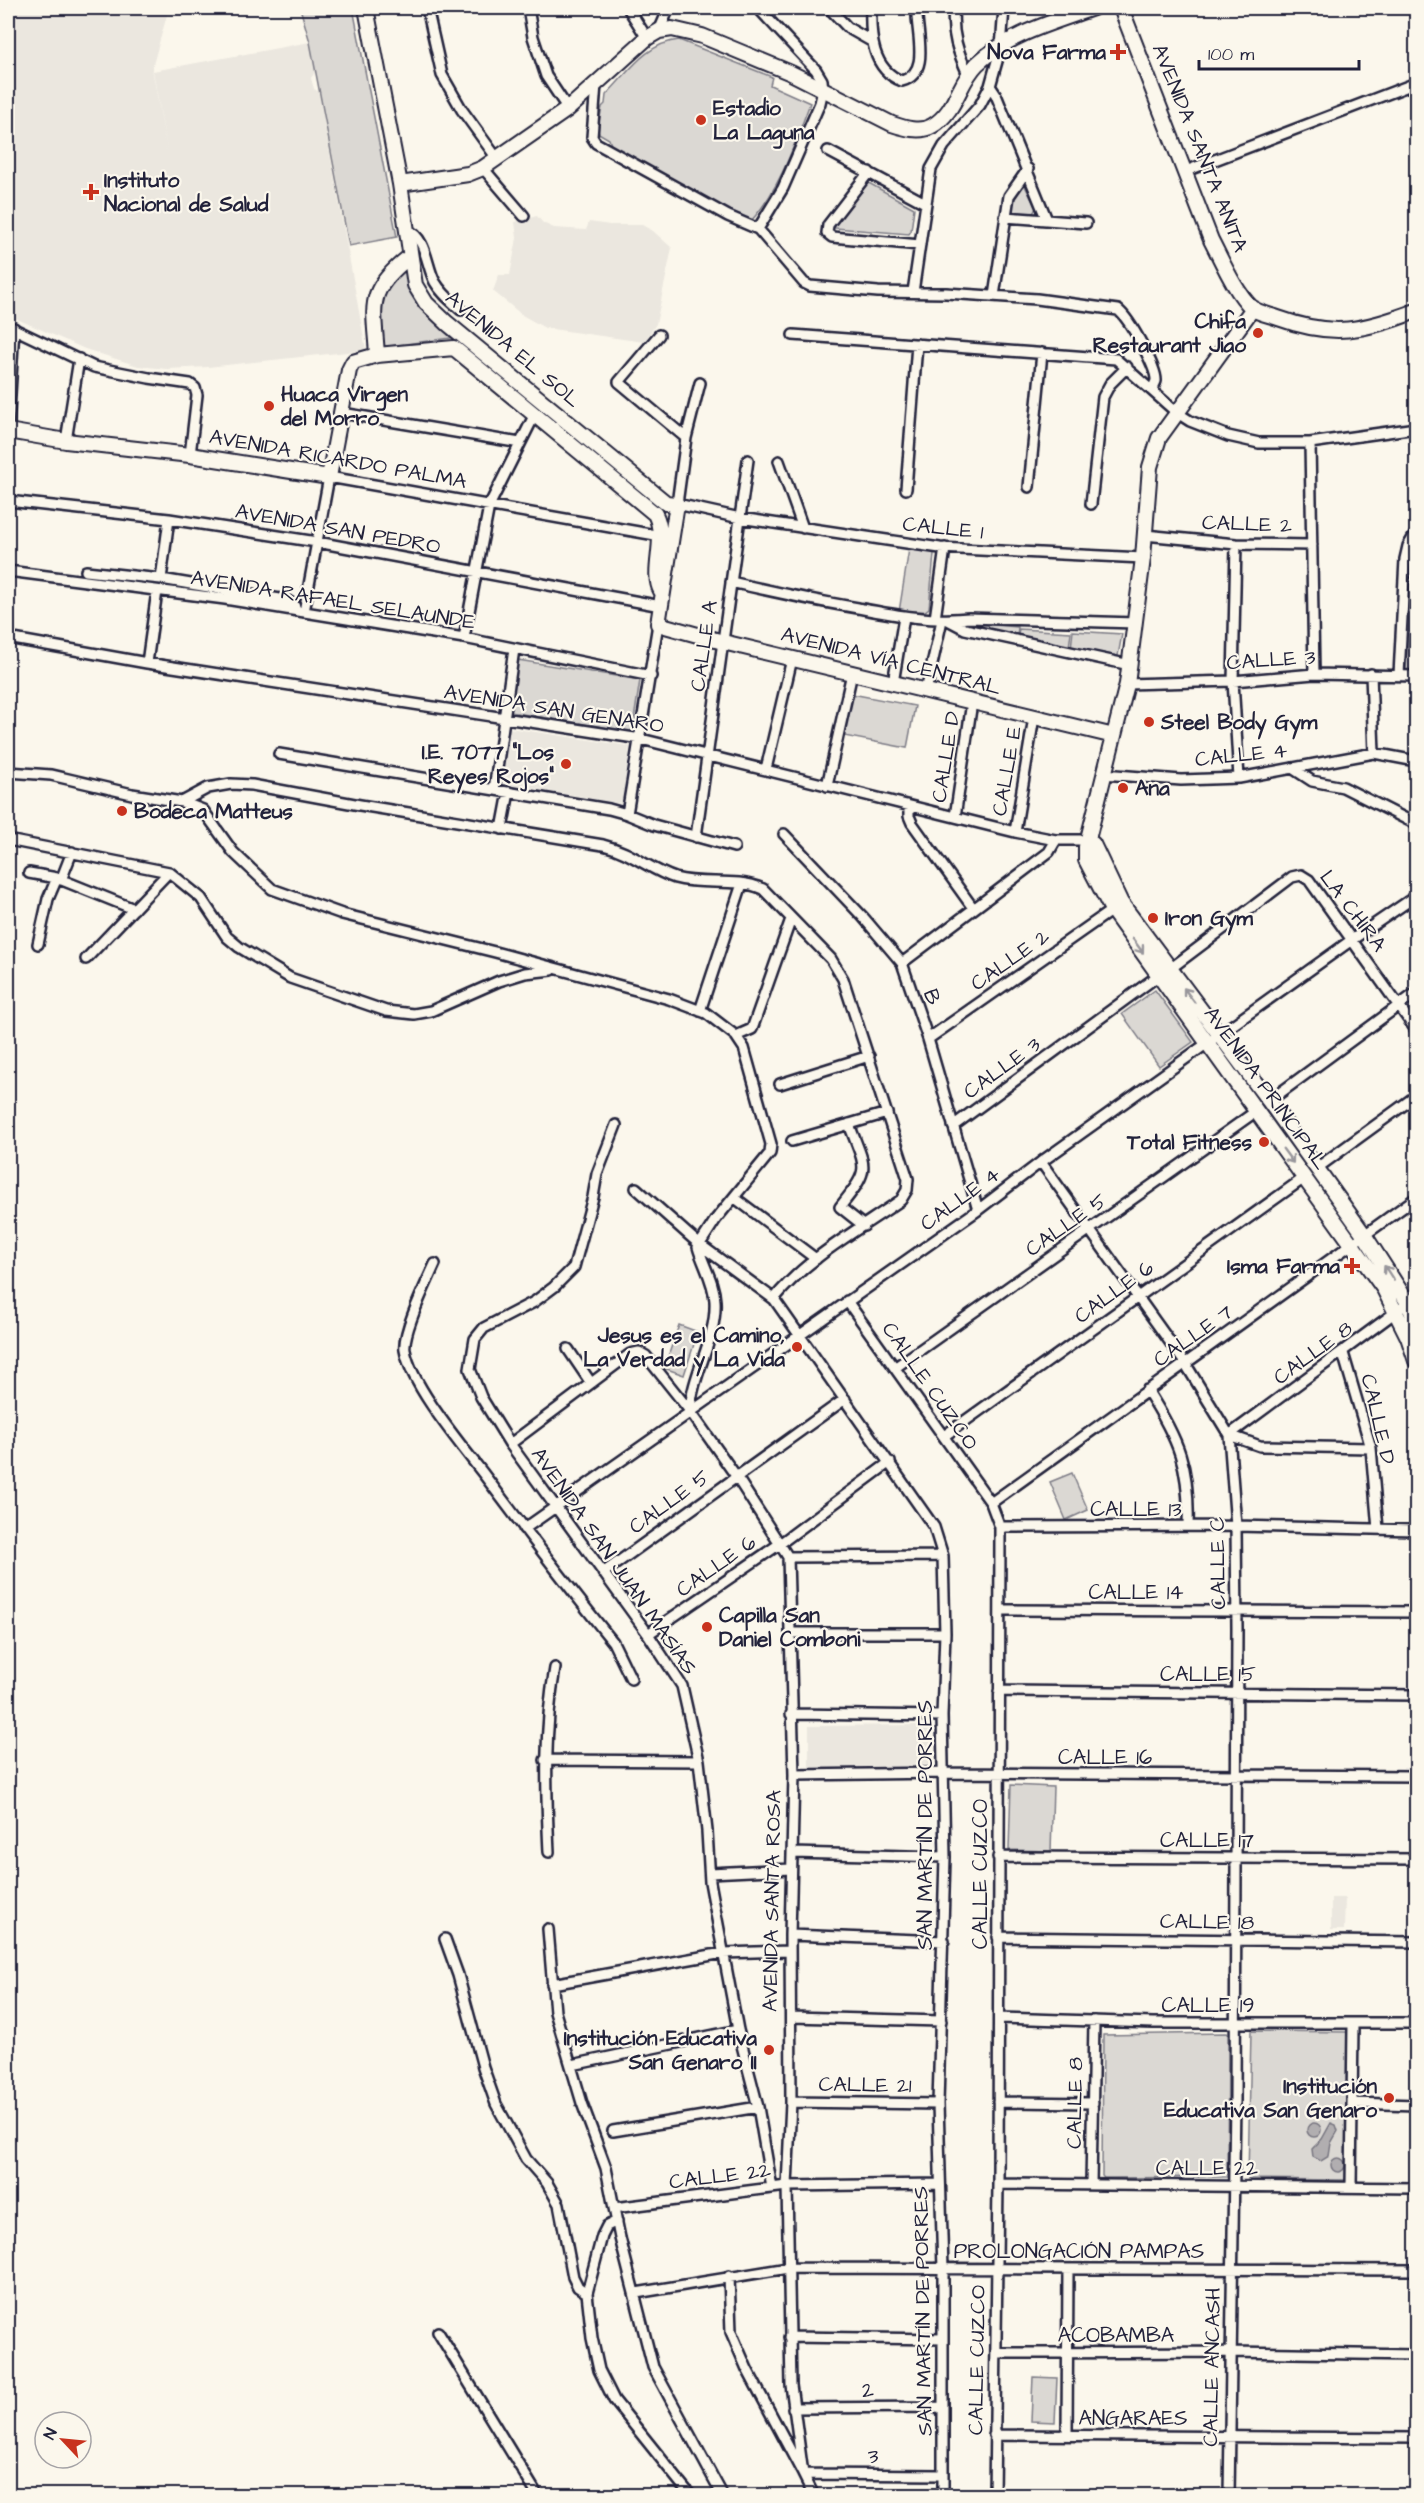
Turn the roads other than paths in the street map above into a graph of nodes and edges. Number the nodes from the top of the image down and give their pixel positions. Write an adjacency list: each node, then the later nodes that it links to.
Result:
1 (366, 8): 29 (street, AVENIDA EL SOL)
2 (427, 8): 24 (street)
3 (528, 8): 22 (street)
4 (627, 8): 14 (street)
5 (669, 8): 14 (street)
6 (758, 8): 21 (street)
7 (829, 8): 15 (street)
8 (871, 8): 15 (street)
9 (917, 8): 15 (street)
10 (954, 8): 17 (street)
11 (1004, 8): 16 (street)
12 (1093, 8): 16 (street)
13 (1121, 8): 27 (street, AVENIDA SANTA ANITA)
14 (653, 35): 19 (street); 21 (street)
15 (871, 41)
16 (1001, 47): 17 (street); 20 (street)
17 (969, 76): 21 (street)
18 (1416, 83): 27 (street)
19 (596, 84): 22 (street); 35 (street)
20 (990, 86): 26 (street); 30 (street)
21 (823, 90): 35 (street)
22 (568, 109): 24 (street)
23 (828, 151): 28 (street)
24 (496, 157): 25 (street)
25 (483, 168): 29 (street); 31 (street)
26 (1028, 169): 32 (street); 33 (street)
27 (1186, 171): 41 (street, AVENIDA SANTA ANITA)
28 (869, 172): 30 (street); 37 (street)
29 (400, 184): 36 (street, AVENIDA EL SOL)
30 (925, 203): 37 (street)
31 (524, 216)
32 (1005, 218): 33 (street); 40 (street)
33 (1047, 220): 34 (street)
34 (1086, 223)
35 (758, 229): 39 (street)
36 (407, 230): 38 (street, AVENIDA EL SOL); 42 (street)
37 (920, 245): 39 (street)
38 (409, 258): 49 (street); 71 (street, AVENIDA EL SOL)
39 (913, 292): 40 (street)
40 (994, 296): 53 (street)
41 (1253, 308): 43 (street); 55 (street, AVENIDA PRINCIPAL)
42 (461, 310)
43 (1416, 311)
44 (11, 327): 50 (street); 54 (street)
45 (659, 335): 60 (street)
46 (793, 335): 47 (street)
47 (917, 344): 48 (street); 69 (street)
48 (1042, 353): 51 (street); 68 (street)
49 (376, 355): 56 (street); 57 (street)
50 (79, 359): 61 (street); 64 (street)
51 (1127, 367): 53 (street); 72 (street)
52 (700, 383): 60 (street)
53 (1152, 390): 55 (street)
54 (9, 392): 59 (street)
55 (1176, 412): 63 (street); 78 (street, AVENIDA PRINCIPAL)
56 (342, 413): 62 (street); 67 (street)
57 (535, 414): 62 (street); 79 (street)
58 (1416, 428): 63 (street)
59 (8, 430): 61 (street, AVENIDA RICARDO PALMA)
60 (686, 438): 71 (street)
61 (66, 441): 64 (street, AVENIDA RICARDO PALMA)
62 (520, 443): 73 (street)
63 (1310, 443): 82 (street)
64 (190, 455): 67 (street, AVENIDA RICARDO PALMA)
65 (748, 460): 74 (street, CALLE A)
66 (779, 461): 76 (street)
67 (329, 477): 73 (street, AVENIDA RICARDO PALMA); 80 (street)
68 (1029, 487)
69 (906, 489)
70 (8, 501): 75 (street, AVENIDA SAN PEDRO)
71 (677, 504): 74 (street, AVENIDA EL SOL); 91 (street)
72 (1091, 504)
73 (489, 506): 79 (street, AVENIDA RICARDO PALMA); 87 (street)
74 (740, 518): 76 (street, CALLE 1); 89 (street, CALLE A)
75 (169, 519): 80 (street, AVENIDA SAN PEDRO); 88 (street)
76 (803, 528): 83 (street, CALLE 1)
77 (1416, 533): 107 (street)
78 (1144, 535): 81 (street, CALLE 2); 84 (street, AVENIDA PRINCIPAL)
79 (661, 536): 91 (street)
80 (317, 543): 87 (street, AVENIDA SAN PEDRO); 92 (street)
81 (1236, 544): 82 (street, CALLE 2); 110 (street)
82 (1312, 545): 105 (street)
83 (945, 548): 84 (street, CALLE 1); 94 (street)
84 (1143, 558): 95 (street, AVENIDA PRINCIPAL)
85 (8, 571): 90 (street, AVENIDA RAFAEL SELAUNDE)
86 (86, 571): 88 (street)
87 (477, 571): 91 (street, AVENIDA SAN PEDRO); 98 (street)
88 (161, 579): 92 (street)
89 (731, 582): 93 (street); 99 (street, CALLE A)
90 (157, 591): 92 (street, AVENIDA RAFAEL SELAUNDE); 102 (street)
91 (662, 600): 96 (street)
92 (301, 612): 98 (street, AVENIDA RAFAEL SELAUNDE)
93 (904, 617): 94 (street); 111 (street)
94 (942, 620): 95 (street); 103 (street); 113 (street, CALLE D)
95 (1136, 623): 103 (street, AVENIDA PRINCIPAL)
96 (658, 624): 99 (street, AVENIDA VÍA CENTRAL); 108 (street)
97 (8, 639): 102 (street, AVENIDA SAN GENARO)
98 (464, 639): 100 (street, AVENIDA RAFAEL SELAUNDE)
99 (723, 642): 101 (street, AVENIDA VÍA CENTRAL); 121 (street, CALLE A)
100 (514, 649): 108 (street, AVENIDA RAFAEL SELAUNDE); 116 (street)
101 (792, 658): 104 (street, AVENIDA VÍA CENTRAL); 124 (street)
102 (147, 663): 116 (street, AVENIDA SAN GENARO)
103 (1130, 665): 112 (street, AVENIDA PRINCIPAL)
104 (852, 673): 111 (street, AVENIDA VÍA CENTRAL); 128 (street)
105 (1314, 674): 106 (street, CALLE 3); 110 (street, CALLE 3)
106 (1371, 674): 107 (street, CALLE 3); 119 (street)
107 (1399, 675): 109 (street, CALLE 3)
108 (651, 676): 118 (street)
109 (1416, 676)
110 (1233, 681): 112 (street, CALLE 3); 127 (street)
111 (893, 683): 113 (street, AVENIDA VÍA CENTRAL)
112 (1127, 684): 117 (street, AVENIDA PRINCIPAL)
113 (926, 691): 114 (street, AVENIDA VÍA CENTRAL)
114 (972, 702): 115 (street, AVENIDA VÍA CENTRAL); 134 (street, CALLE D)
115 (1034, 717): 117 (street, AVENIDA VÍA CENTRAL); 137 (street, CALLE E)
116 (504, 719): 118 (street, AVENIDA SAN GENARO); 129 (street)
117 (1114, 736): 126 (street, AVENIDA PRINCIPAL)
118 (641, 739): 121 (street, AVENIDA SAN GENARO); 133 (street)
119 (1374, 753): 122 (street, CALLE 4); 123 (street, CALLE 4)
120 (279, 754): 129 (street)
121 (708, 754): 124 (street, AVENIDA SAN GENARO); 139 (street, CALLE A)
122 (1416, 760)
123 (1292, 768): 127 (street, CALLE 4); 135 (street)
124 (766, 769): 128 (street, AVENIDA SAN GENARO)
125 (8, 772): 131 (street)
126 (1103, 774): 127 (street, CALLE 4); 142 (street, AVENIDA PRINCIPAL)
127 (1239, 778)
128 (827, 786): 132 (street, AVENIDA SAN GENARO)
129 (494, 790): 130 (street)
130 (509, 792): 133 (street); 136 (street)
131 (182, 802): 136 (street); 159 (street)
132 (909, 807): 134 (street, AVENIDA SAN GENARO); 151 (street)
133 (627, 814): 139 (street)
134 (955, 817): 137 (street, AVENIDA SAN GENARO)
135 (1416, 824)
136 (502, 829): 149 (street)
137 (1015, 832): 141 (street, AVENIDA SAN GENARO)
138 (784, 834): 158 (street, B)
139 (696, 837): 143 (street)
140 (8, 840): 144 (street)
141 (1056, 840): 142 (street, AVENIDA SAN GENARO); 151 (street)
142 (1087, 840): 153 (street, AVENIDA PRINCIPAL); 160 (street, AVENIDA PRINCIPAL)
143 (734, 847)
144 (72, 852): 145 (street); 148 (street)
145 (170, 872): 152 (street); 159 (street)
146 (29, 873): 148 (street)
147 (1301, 875): 155 (street, LA CHIRA); 160 (street, CALLE 3)
148 (59, 879): 152 (street); 156 (street)
149 (742, 884): 154 (street); 163 (street)
150 (1416, 896): 155 (street, CALLE 4)
151 (973, 908): 158 (street)
152 (134, 909): 157 (street)
153 (1112, 910): 160 (street, AVENIDA PRINCIPAL, one-way to 160); 167 (street, CALLE 2)
154 (791, 919): 166 (street); 169 (street)
155 (1353, 939): 162 (street, LA CHIRA); 165 (street, CALLE 4)
156 (38, 944)
157 (86, 959)
158 (902, 963): 167 (street, B)
159 (559, 969): 163 (street)
160 (1164, 972): 165 (street, AVENIDA PRINCIPAL, one-way to 160); 168 (street, AVENIDA PRINCIPAL); 177 (street, CALLE 3)
161 (1416, 993): 162 (street)
162 (1399, 1005): 164 (street, LA CHIRA); 172 (street)
163 (700, 1011): 166 (street)
164 (1416, 1030)
165 (1219, 1035): 168 (street, CALLE 4); 172 (street, AVENIDA PRINCIPAL)
166 (736, 1036): 183 (street)
167 (928, 1039): 177 (street, B)
168 (1207, 1044): 173 (street, AVENIDA PRINCIPAL); 179 (street, CALLE 4)
169 (869, 1056): 170 (street); 174 (street)
170 (780, 1084)
171 (1416, 1096): 180 (street)
172 (1269, 1101): 180 (street, AVENIDA PRINCIPAL)
173 (1256, 1112): 181 (street, AVENIDA PRINCIPAL, one-way to 181); 187 (street, CALLE 5)
174 (887, 1113): 175 (street); 186 (street)
175 (849, 1124): 178 (street); 186 (street)
176 (616, 1125): 211 (street, AVENIDA SAN JUAN MASÍAS)
177 (953, 1126): 185 (street, B)
178 (792, 1141)
179 (1041, 1162): 185 (street, CALLE 4); 187 (street, CALLE C)
180 (1317, 1168): 188 (street, AVENIDA PRINCIPAL)
181 (1304, 1178): 190 (street, AVENIDA PRINCIPAL); 193 (street, CALLE 6)
182 (636, 1188): 189 (street, SAN MARTÍN DE PORRES)
183 (735, 1198): 189 (street); 191 (street)
184 (1416, 1198): 188 (street, CALLE 7)
185 (978, 1210): 196 (street, CALLE 4)
186 (864, 1226): 191 (street)
187 (1090, 1230): 193 (street, CALLE C); 204 (street, CALLE 5)
188 (1365, 1236): 190 (street, CALLE 7); 195 (street, AVENIDA PRINCIPAL, one-way to 188)
189 (699, 1244): 194 (street, SAN MARTÍN DE PORRES); 208 (street)
190 (1353, 1245): 197 (street, AVENIDA PRINCIPAL); 203 (street, CALLE 7)
191 (816, 1259): 194 (street)
192 (435, 1264): 220 (street)
193 (1138, 1298): 203 (street, CALLE C); 210 (street, CALLE 6)
194 (774, 1299): 199 (street, SAN MARTÍN DE PORRES)
195 (1412, 1300): 197 (street, CALLE 8); 198 (street, AVENIDA PRINCIPAL)
196 (847, 1301): 199 (street, CALLE 4); 204 (street, CALLE CUZCO)
197 (1397, 1313): 201 (street, CALLE 8); 202 (street, AVENIDA PRINCIPAL)
198 (1416, 1324)
199 (800, 1335): 207 (street, SAN MARTÍN DE PORRES); 208 (street, CALLE 4)
200 (568, 1349): 205 (street)
201 (1343, 1353): 209 (street, CALLE 8); 212 (street, CALLE D)
202 (1416, 1361)
203 (1185, 1363): 206 (street, CALLE 7); 209 (street, CALLE C)
204 (896, 1367): 210 (street, CALLE CUZCO)
205 (591, 1383): 208 (street, AVENIDA SANTA ROSA); 211 (street)
206 (1147, 1390): 215 (street, CALLE 7); 217 (street)
207 (845, 1399): 213 (street, SAN MARTÍN DE PORRES); 214 (street, CALLE 5)
208 (690, 1410): 214 (street, AVENIDA SANTA ROSA); 216 (street, CALLE 4)
209 (1229, 1435): 212 (street); 218 (street, CALLE C)
210 (944, 1436): 215 (street, CALLE CUZCO)
211 (510, 1444): 216 (street, AVENIDA SAN JUAN MASÍAS)
212 (1371, 1448): 221 (street, CALLE D)
213 (890, 1462): 223 (street, CALLE 6); 224 (street, SAN MARTÍN DE PORRES)
214 (736, 1476): 223 (street, AVENIDA SANTA ROSA); 226 (street, CALLE 5)
215 (991, 1503): 219 (street, CALLE CUZCO)
216 (556, 1508): 220 (street, CALLE 4); 226 (street, AVENIDA SAN JUAN MASÍAS)
217 (1188, 1526): 218 (street, CALLE 13); 219 (street, CALLE 13)
218 (1236, 1526): 221 (street, CALLE 13); 228 (street, CALLE C)
219 (1000, 1527): 227 (street, CALLE CUZCO)
220 (524, 1529): 234 (street)
221 (1378, 1529): 222 (street, CALLE 13)
222 (1416, 1530)
223 (781, 1543): 225 (street, AVENIDA SANTA ROSA); 232 (street, CALLE 6)
224 (943, 1556): 225 (street); 231 (street, SAN MARTÍN DE PORRES)
225 (788, 1557): 230 (street, AVENIDA SANTA ROSA)
226 (603, 1573): 232 (street, AVENIDA SAN JUAN MASÍAS)
227 (999, 1610): 228 (street, CALLE 14); 235 (street, CALLE CUZCO)
228 (1237, 1610): 229 (street, CALLE 14); 236 (street, CALLE C)
229 (1416, 1612)
230 (791, 1633): 231 (street); 238 (street, AVENIDA SANTA ROSA)
231 (945, 1633): 239 (street, SAN MARTÍN DE PORRES)
232 (648, 1634): 241 (street, AVENIDA SAN JUAN MASÍAS)
233 (555, 1668): 240 (street)
234 (632, 1679)
235 (999, 1691): 236 (street, CALLE 15); 243 (street, CALLE CUZCO)
236 (1237, 1692): 237 (street, CALLE 15); 245 (street, CALLE C)
237 (1416, 1695)
238 (791, 1714): 239 (street); 244 (street, AVENIDA SANTA ROSA)
239 (942, 1716): 242 (street, SAN MARTÍN DE PORRES)
240 (545, 1760): 241 (street); 247 (street)
241 (699, 1761): 254 (street, AVENIDA SAN JUAN MASÍAS)
242 (944, 1773): 243 (street, CALLE 16); 244 (street, CALLE 16); 249 (street, SAN MARTÍN DE PORRES)
243 (999, 1774): 245 (street, CALLE 16); 250 (street, CALLE CUZCO)
244 (794, 1775): 248 (street, AVENIDA SANTA ROSA)
245 (1237, 1776): 246 (street, CALLE 16); 251 (street, CALLE C)
246 (1416, 1776)
247 (549, 1852)
248 (793, 1853): 249 (street); 253 (street, AVENIDA SANTA ROSA)
249 (945, 1857): 260 (street, SAN MARTÍN DE PORRES)
250 (998, 1857): 251 (street, CALLE 17); 257 (street, CALLE CUZCO)
251 (1236, 1858): 252 (street, CALLE 17); 259 (street, CALLE C)
252 (1416, 1859)
253 (791, 1869): 254 (street); 256 (street, AVENIDA SANTA ROSA)
254 (710, 1873): 263 (street, AVENIDA SAN JUAN MASÍAS)
255 (548, 1929): 264 (street)
256 (790, 1935): 260 (street); 262 (street, AVENIDA SANTA ROSA)
257 (998, 1937): 259 (street, CALLE 18); 266 (street, CALLE CUZCO)
258 (445, 1939): 299 (street)
259 (1236, 1940): 261 (street, CALLE 18); 269 (street, CALLE C)
260 (944, 1941): 267 (street, SAN MARTÍN DE PORRES)
261 (1416, 1942)
262 (790, 1951): 263 (street); 265 (street, AVENIDA SANTA ROSA)
263 (723, 1953): 264 (street); 272 (street, AVENIDA SAN JUAN MASÍAS)
264 (552, 1984): 273 (street)
265 (792, 2017): 267 (street); 274 (street, AVENIDA SANTA ROSA)
266 (999, 2018): 268 (street, CALLE 19); 275 (street, CALLE CUZCO)
267 (941, 2021): 278 (street, SAN MARTÍN DE PORRES)
268 (1094, 2021): 269 (street, CALLE 19); 276 (street, CALLE 8)
269 (1235, 2022): 271 (street, CALLE 19); 285 (street, CALLE ANCASH)
270 (1416, 2023): 271 (street, CALLE 19)
271 (1353, 2025): 277 (street)
272 (738, 2030): 273 (street); 280 (street, AVENIDA SAN JUAN MASÍAS)
273 (572, 2065): 290 (street)
274 (791, 2102): 278 (street, CALLE 21); 286 (street, AVENIDA SANTA ROSA)
275 (998, 2102): 276 (street); 283 (street, CALLE CUZCO)
276 (1094, 2103): 284 (street, CALLE 8)
277 (1353, 2103): 279 (street); 287 (street)
278 (938, 2104): 282 (street, SAN MARTÍN DE PORRES)
279 (1416, 2105)
280 (758, 2107): 281 (street); 288 (street, AVENIDA SAN JUAN MASÍAS)
281 (613, 2130)
282 (939, 2184): 286 (street, CALLE 22); 294 (street, SAN MARTÍN DE PORRES)
283 (998, 2184): 284 (street, CALLE 22); 293 (street, CALLE CUZCO)
284 (1091, 2185): 285 (street, CALLE 22)
285 (1233, 2185): 287 (street, CALLE 22); 296 (street, CALLE ANCASH)
286 (787, 2186): 288 (street, CALLE 22); 292 (street, AVENIDA SANTA ROSA)
287 (1351, 2187): 289 (street, CALLE 22)
288 (772, 2188): 290 (street, CALLE 22)
289 (1416, 2188)
290 (614, 2208): 291 (street)
291 (617, 2220): 299 (street); 300 (street)
292 (788, 2268): 294 (street, PROLONGACIÓN PAMPAS); 298 (street, PROLONGACIÓN PAMPAS); 302 (street, AVENIDA SANTA ROSA)
293 (997, 2268): 294 (street, PROLONGACIÓN PAMPAS); 295 (street, PROLONGACIÓN PAMPAS); 305 (street, CALLE CUZCO)
294 (943, 2269): 303 (street, SAN MARTÍN DE PORRES)
295 (1068, 2269): 296 (street, PROLONGACIÓN PAMPAS); 306 (street)
296 (1231, 2269): 297 (street, PROLONGACIÓN PAMPAS); 304 (street, CALLE ANCASH)
297 (1416, 2270)
298 (729, 2276): 300 (street, PROLONGACIÓN PAMPAS); 314 (street)
299 (587, 2293): 317 (street)
300 (636, 2293): 318 (street)
301 (438, 2331): 316 (street)
302 (789, 2337): 303 (street); 309 (street, AVENIDA SANTA ROSA)
303 (943, 2339): 308 (street, SAN MARTÍN DE PORRES)
304 (1230, 2352): 306 (street, ACOBAMBA); 307 (street, ACOBAMBA); 312 (street, CALLE ANCASH)
305 (996, 2353): 306 (street, ACOBAMBA); 310 (street, CALLE CUZCO)
306 (1067, 2354): 311 (street)
307 (1416, 2355)
308 (943, 2407): 309 (street, 2); 315 (street, SAN MARTÍN DE PORRES)
309 (793, 2408): 314 (street, AVENIDA SANTA ROSA)
310 (994, 2435): 311 (street, ANGARAES); 321 (street, CALLE CUZCO)
311 (1067, 2435): 312 (street, ANGARAES)
312 (1229, 2436): 313 (street, ANGARAES); 322 (street, CALLE ANCASH)
313 (1416, 2438)
314 (803, 2474): 315 (street, 3); 319 (street, AVENIDA SANTA ROSA)
315 (942, 2475): 320 (street, SAN MARTÍN DE PORRES)
316 (538, 2496)
317 (691, 2496)
318 (723, 2496)
319 (814, 2496)
320 (942, 2496)
321 (994, 2496)
322 (1229, 2496)

